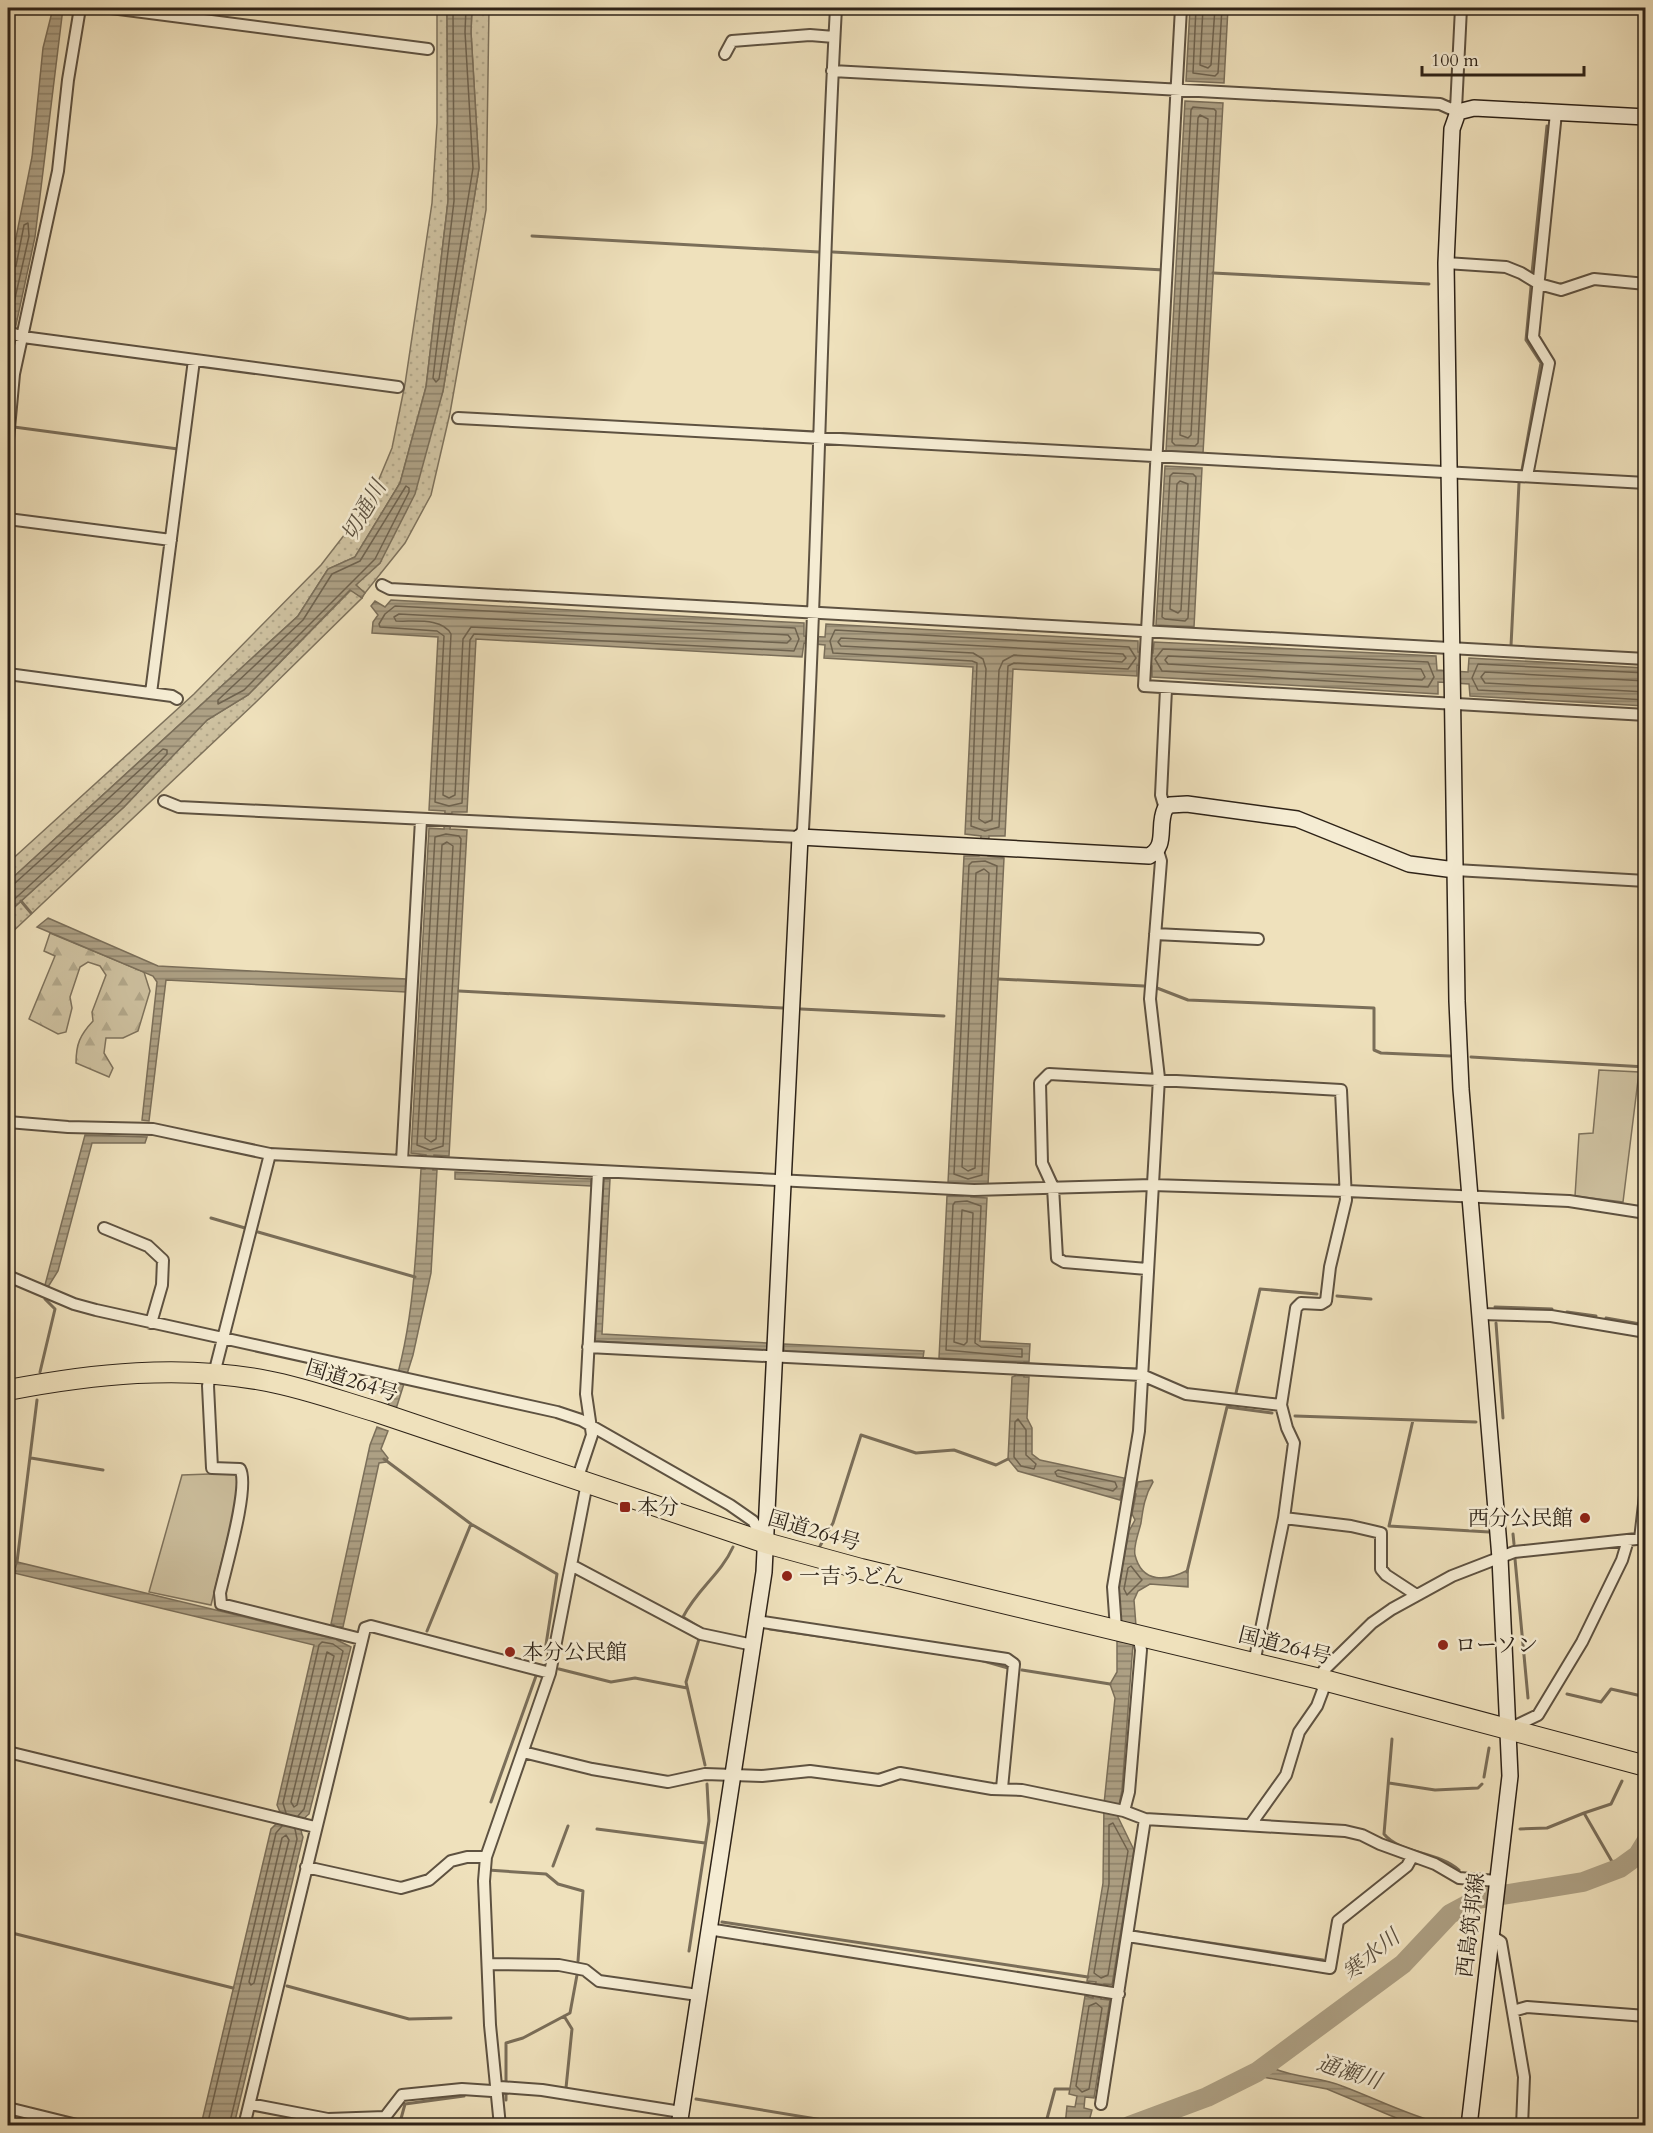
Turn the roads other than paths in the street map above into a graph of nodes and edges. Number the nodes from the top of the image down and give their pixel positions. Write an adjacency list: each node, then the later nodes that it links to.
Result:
1 (80, 8): 17 (street)
2 (111, 8): 7 (street)
3 (836, 8): 6 (street)
4 (1181, 8): 10 (street)
5 (1461, 8): 11 (street)
6 (834, 36): 8 (street); 9 (street)
7 (428, 49)
8 (725, 54)
9 (832, 71): 10 (street); 21 (street)
10 (1176, 91): 11 (street); 23 (street)
11 (1457, 111): 12 (street); 14 (street, 西島筑邦線)
12 (1556, 112): 13 (street); 15 (street)
13 (1646, 117)
14 (1446, 263): 15 (street); 24 (street, 西島筑邦線)
15 (1539, 284): 16 (street); 25 (street)
16 (1646, 284)
17 (16, 335): 18 (street); 22 (street)
18 (195, 360): 19 (street); 28 (street)
19 (398, 387)
20 (458, 417): 21 (street)
21 (820, 438): 23 (street); 30 (street)
22 (8, 439)
23 (1157, 456): 24 (street); 31 (street)
24 (1448, 472): 25 (street); 32 (street, 西島筑邦線)
25 (1527, 476): 26 (street)
26 (1646, 483)
27 (8, 519): 28 (street)
28 (171, 540): 36 (street)
29 (382, 585): 30 (street)
30 (815, 613): 31 (street); 43 (street)
31 (1148, 631): 32 (street); 35 (street)
32 (1451, 648): 33 (street); 38 (street, 西島筑邦線)
33 (1646, 659)
34 (8, 674): 36 (street)
35 (1166, 689): 38 (street); 41 (street)
36 (151, 693): 37 (street)
37 (177, 699)
38 (1452, 704): 39 (street); 45 (street, 西島筑邦線)
39 (1646, 715)
40 (164, 801): 42 (street)
41 (1166, 809): 44 (street); 45 (street)
42 (421, 820): 43 (street); 52 (street)
43 (800, 837): 44 (street); 54 (street)
44 (1158, 851): 47 (street)
45 (1455, 870): 46 (street); 58 (street, 西島筑邦線)
46 (1646, 881)
47 (1155, 934): 48 (street); 49 (street)
48 (1258, 939)
49 (1159, 1078): 55 (street); 56 (street); 57 (street)
50 (8, 1122): 51 (street)
51 (270, 1154): 52 (street); 66 (street)
52 (402, 1161): 53 (street)
53 (598, 1172): 54 (street); 67 (street)
54 (783, 1181): 56 (street); 68 (street)
55 (1152, 1185): 56 (street); 57 (street); 61 (street)
56 (1053, 1187): 61 (street)
57 (1347, 1191): 58 (street); 72 (street)
58 (1470, 1196): 59 (street); 63 (street, 西島筑邦線)
59 (1646, 1213)
60 (104, 1228): 64 (street)
61 (1147, 1269): 70 (street)
62 (8, 1276): 64 (street)
63 (1480, 1314): 65 (street); 79 (street, 西島筑邦線)
64 (151, 1323): 66 (street)
65 (1646, 1332)
66 (223, 1338): 69 (street); 73 (street)
67 (588, 1347): 68 (street); 73 (street)
68 (774, 1357): 70 (street); 78 (street)
69 (210, 1374): 71 (highway, 国道264号); 74 (highway, 国道264号); 85 (street)
70 (1142, 1375): 72 (street); 83 (street)
71 (8, 1390)
72 (1281, 1405): 76 (street)
73 (590, 1425): 74 (street); 78 (street)
74 (582, 1482): 78 (highway, 国道264号); 80 (street)
75 (1646, 1486): 77 (street)
76 (1284, 1518): 81 (street); 87 (street)
77 (1638, 1539): 79 (street); 90 (street)
78 (766, 1543): 82 (street); 83 (highway, 国道264号)
79 (1500, 1558): 81 (street); 90 (street, 西島筑邦線)
80 (571, 1565): 86 (street); 88 (street)
81 (1415, 1594): 89 (street)
82 (756, 1621): 86 (street); 95 (street)
83 (1116, 1629): 84 (highway, 国道264号)
84 (1138, 1635): 87 (highway, 国道264号); 96 (street)
85 (361, 1639): 88 (street); 99 (street)
86 (753, 1645): 94 (street)
87 (1254, 1663): 89 (highway, 国道264号)
88 (550, 1673): 92 (street)
89 (1320, 1679): 90 (highway, 国道264号); 98 (street)
90 (1509, 1729): 93 (highway, 国道264号); 103 (street, 西島筑邦線)
91 (8, 1752): 99 (street)
92 (523, 1752): 94 (street); 100 (street)
93 (1646, 1766)
94 (731, 1775): 95 (street); 104 (street)
95 (1002, 1788): 96 (street)
96 (1122, 1810): 97 (street)
97 (1145, 1819): 98 (street); 106 (street)
98 (1251, 1824): 101 (street)
99 (311, 1826): 102 (street)
100 (486, 1857): 102 (street); 107 (street)
101 (1412, 1857): 103 (street); 106 (street)
102 (306, 1867): 113 (street)
103 (1497, 1881): 105 (street, 西島筑邦線)
104 (708, 1929): 108 (street); 109 (street)
105 (1490, 1935): 110 (street); 117 (street, 西島筑邦線)
106 (1128, 1936): 108 (street)
107 (489, 1964): 109 (street); 112 (street)
108 (1119, 1994): 114 (street)
109 (699, 1995): 116 (street)
110 (1513, 2011): 111 (street); 121 (street)
111 (1646, 2016)
112 (497, 2090): 113 (street); 116 (street); 120 (street)
113 (250, 2104): 119 (street)
114 (1101, 2104)
115 (8, 2108): 118 (street)
116 (680, 2119)
117 (1469, 2123)
118 (81, 2126)
119 (244, 2126)
120 (500, 2126)
121 (1522, 2126)

